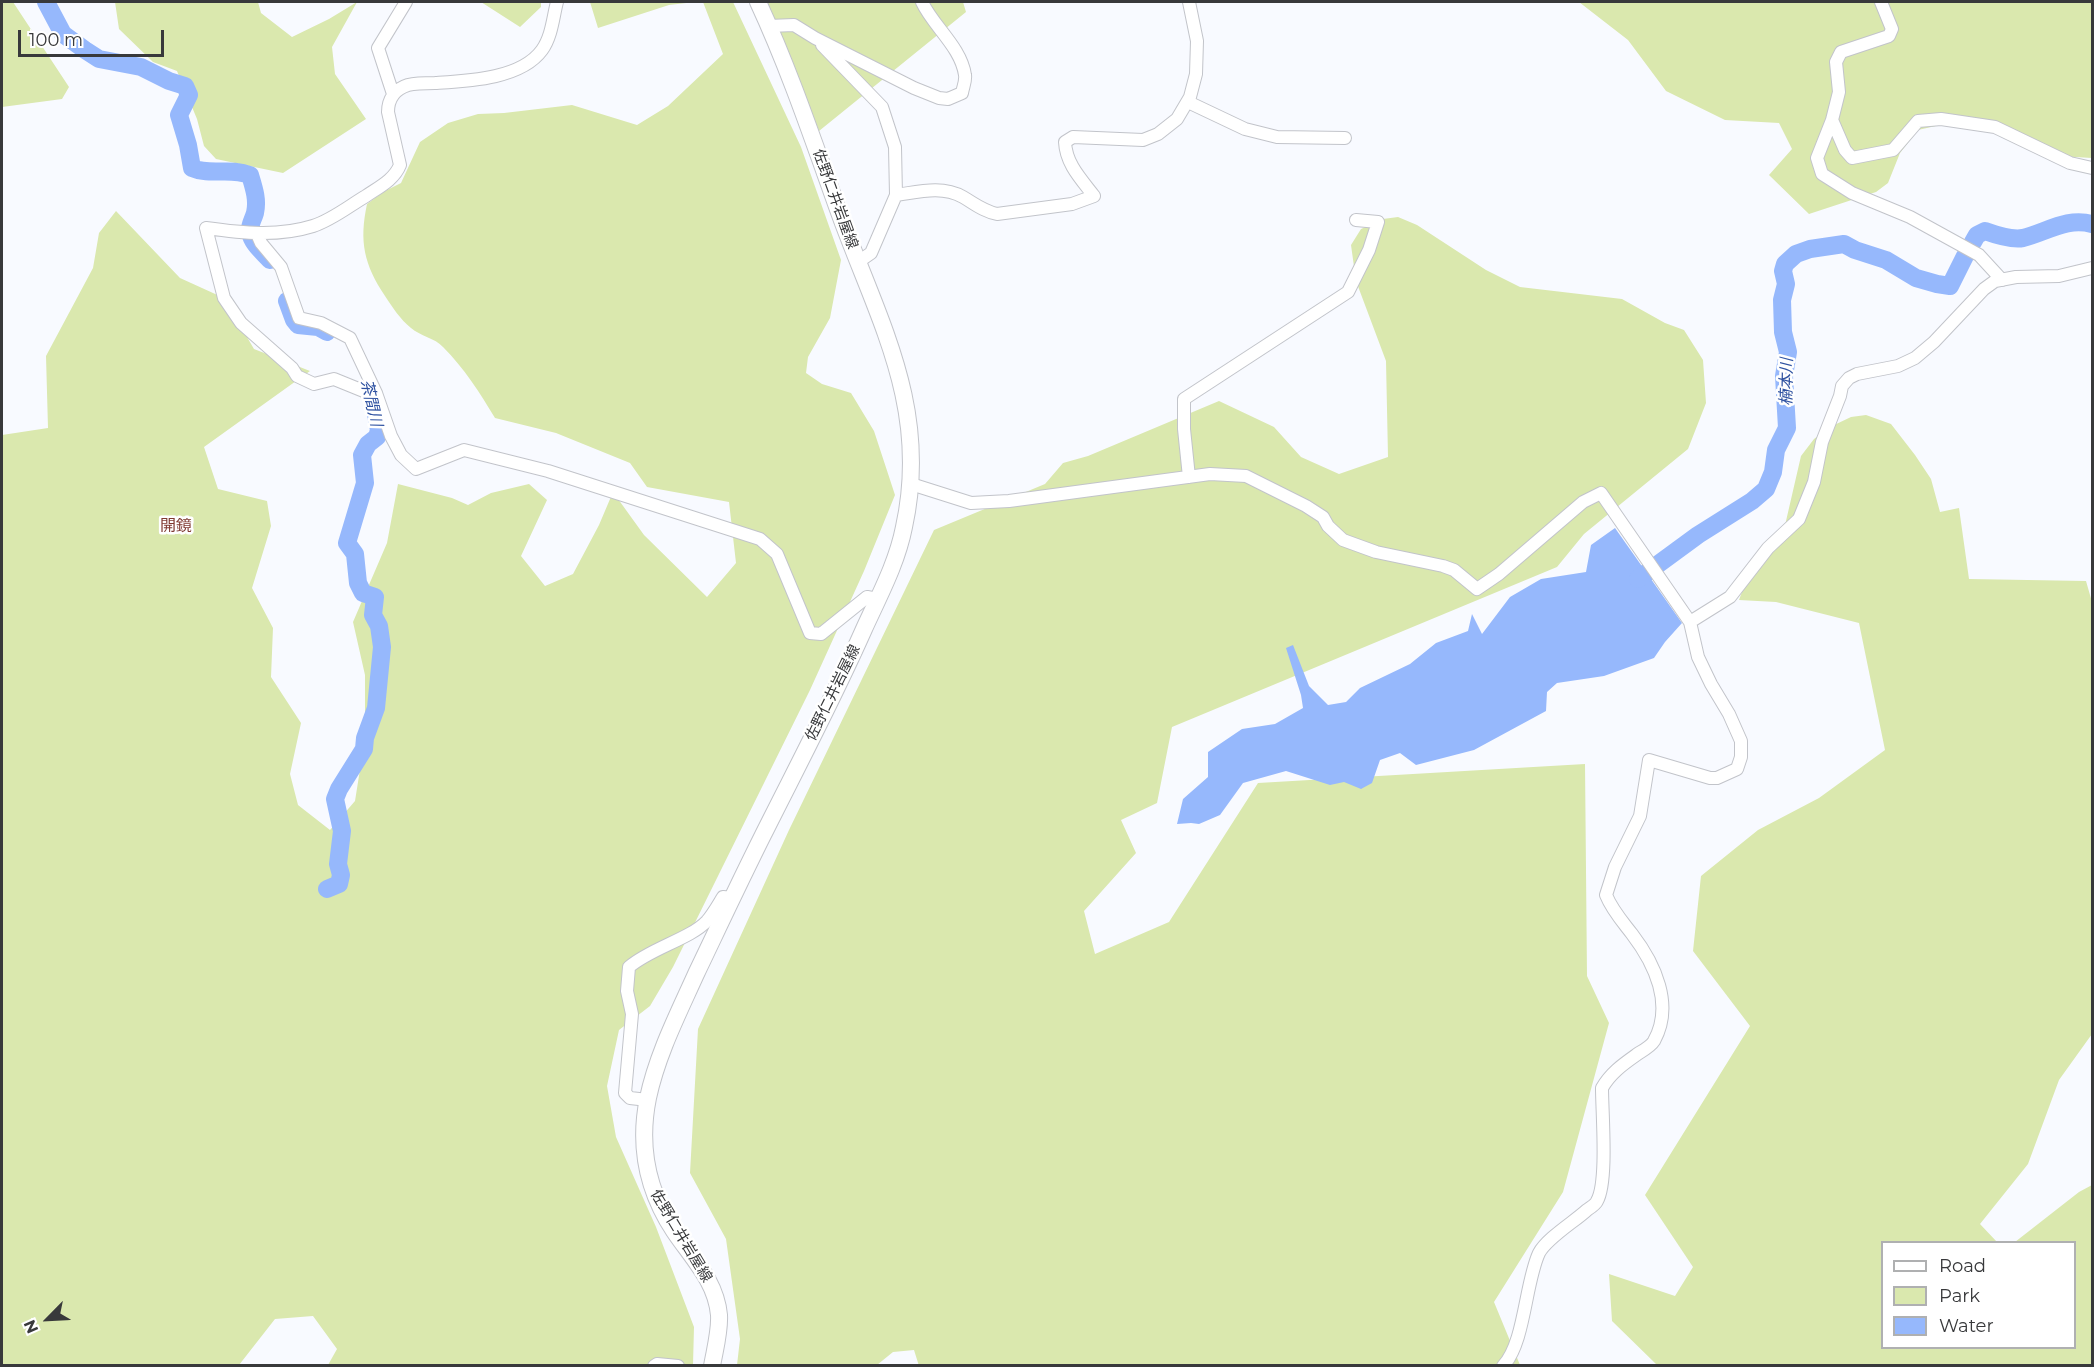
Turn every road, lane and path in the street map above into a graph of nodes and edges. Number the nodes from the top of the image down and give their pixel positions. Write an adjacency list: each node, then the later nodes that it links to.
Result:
1 (405, 2): 9 (street)
2 (556, 2): 9 (street)
3 (758, 2): 7 (main road, 佐野仁井岩屋線)
4 (922, 2): 8 (street)
5 (1189, 2): 10 (street)
6 (1881, 2): 11 (street)
7 (769, 26): 8 (street); 17 (main road, 佐野仁井岩屋線)
8 (815, 38): 14 (street)
9 (393, 94): 16 (street)
10 (1188, 102): 12 (street); 14 (street)
11 (1832, 120): 13 (street); 19 (street)
12 (1345, 138)
13 (2092, 168)
14 (896, 195): 17 (street)
15 (1356, 220): 21 (street)
16 (253, 234): 20 (street); 20 (street)
17 (858, 262): 22 (main road, 佐野仁井岩屋線)
18 (2092, 268): 19 (street)
19 (2002, 280): 24 (street)
20 (371, 392): 23 (street)
21 (1189, 477): 22 (street); 24 (street)
22 (911, 484): 23 (main road, 佐野仁井岩屋線)
23 (878, 599): 25 (main road, 佐野仁井岩屋線)
24 (1690, 622): 30 (street)
25 (732, 898): 26 (main road, 佐野仁井岩屋線); 26 (street)
26 (648, 1100): 29 (main road, 佐野仁井岩屋線)
27 (654, 1365): 28 (street)
28 (678, 1365)
29 (712, 1365)
30 (1503, 1365)

